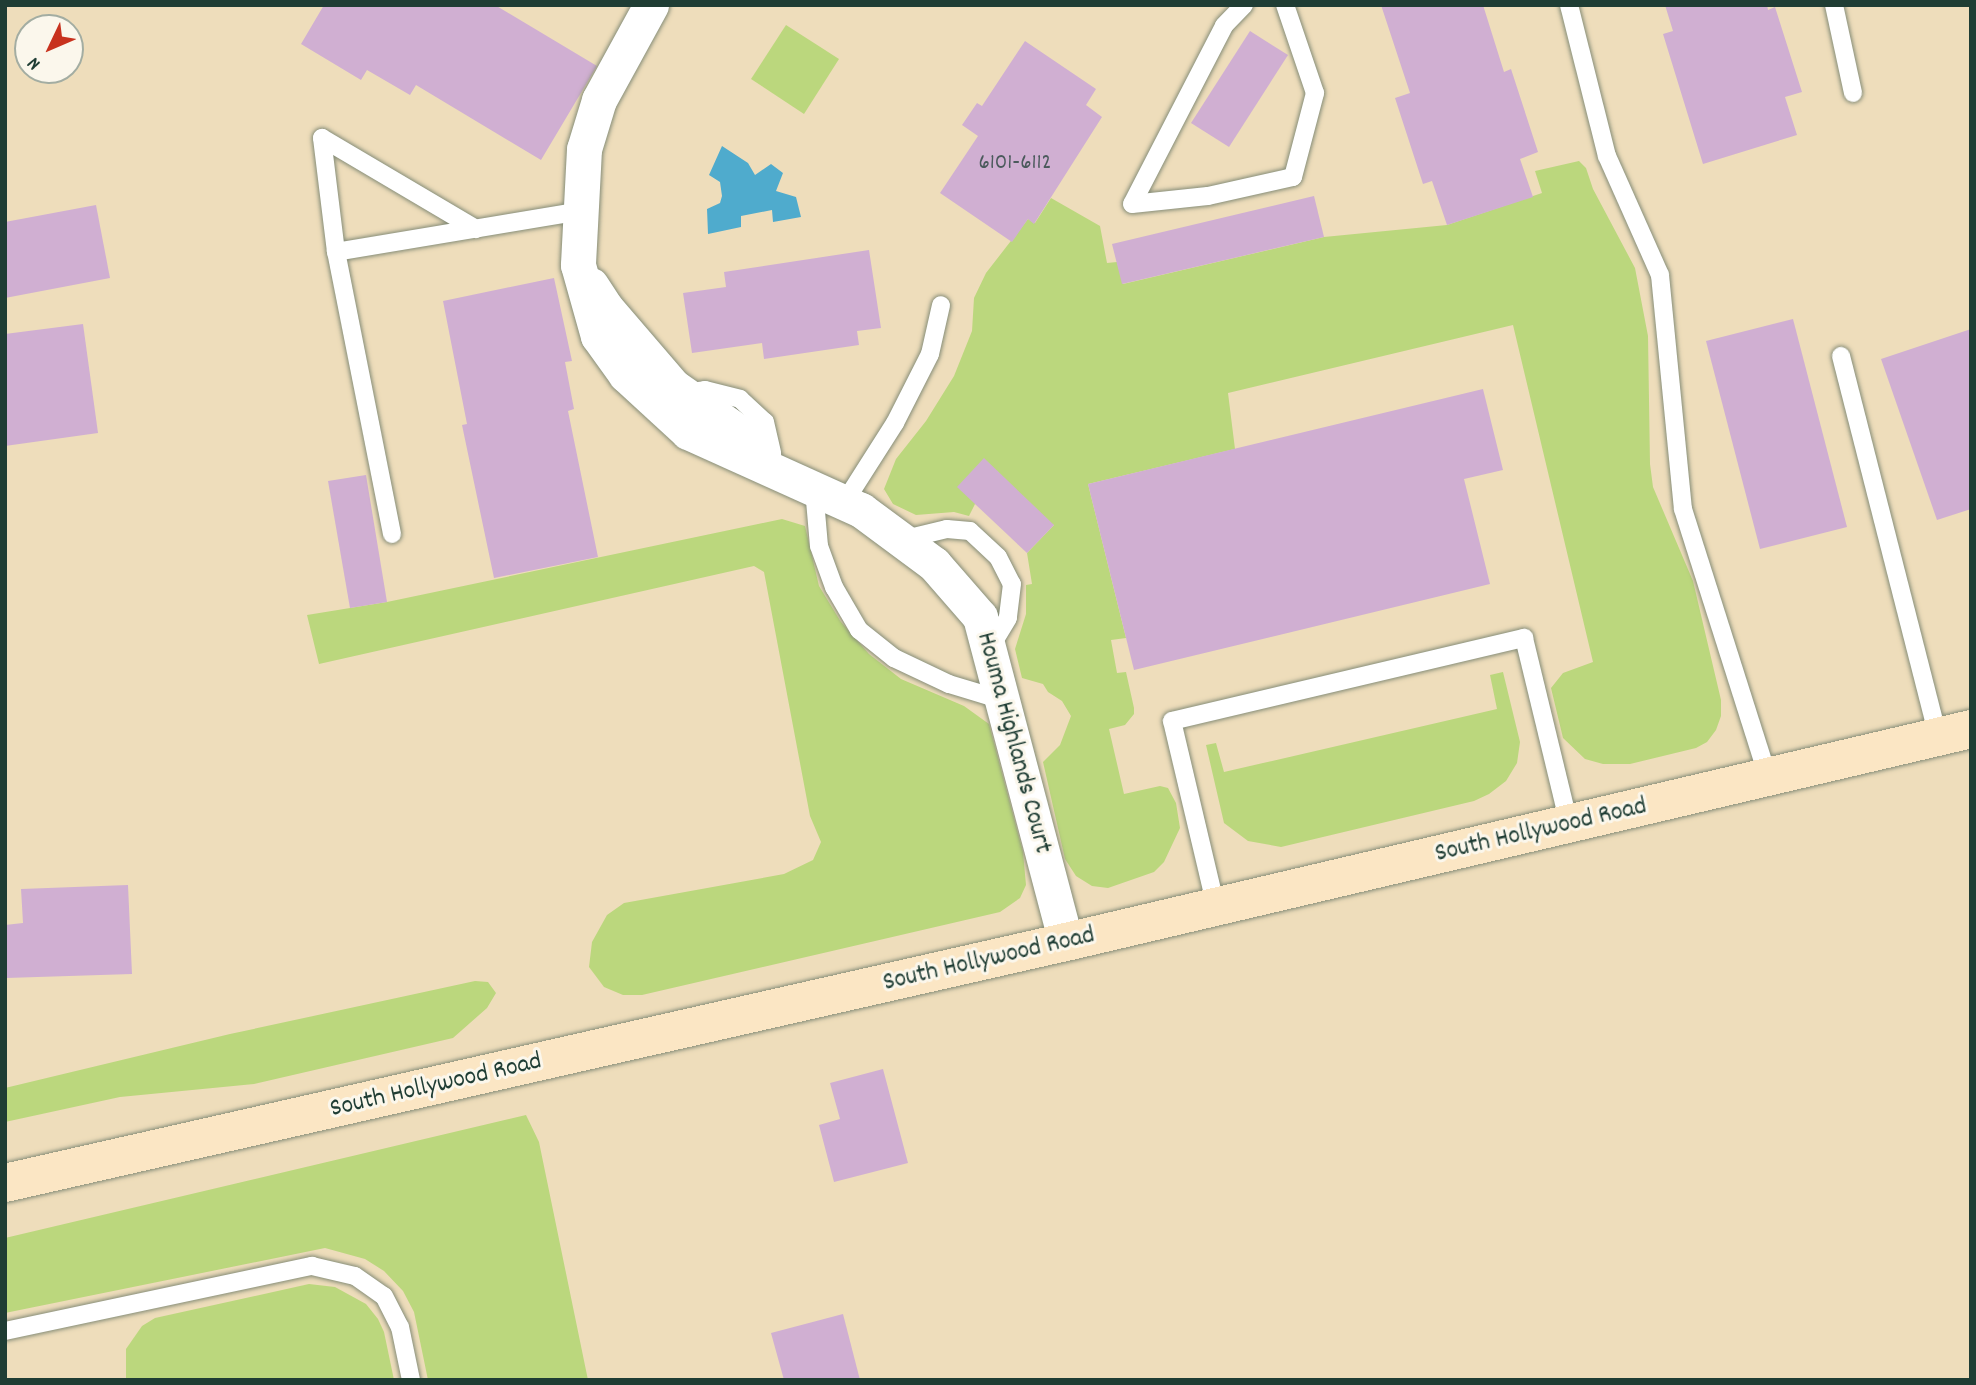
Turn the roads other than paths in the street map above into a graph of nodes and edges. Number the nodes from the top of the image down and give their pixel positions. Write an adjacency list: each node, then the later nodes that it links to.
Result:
1 (651, 5): 7 (street, Houma Highlands Court)
2 (1244, 5): 3 (lane)
3 (1285, 5)
4 (1569, 5): 19 (lane)
5 (1834, 5): 6 (lane)
6 (1853, 93)
7 (581, 211): 8 (lane); 10 (street, Houma Highlands Court)
8 (476, 229): 9 (lane); 9 (lane)
9 (336, 252): 14 (lane)
10 (578, 265): 13 (street); 13 (street, Houma Highlands Court)
11 (941, 305): 13 (lane)
12 (1841, 356): 18 (lane)
13 (829, 496): 15 (street, Houma Highlands Court); 17 (lane)
14 (392, 534)
15 (901, 540): 16 (street, Houma Highlands Court); 16 (lane)
16 (989, 650): 17 (street, Houma Highlands Court)
17 (1002, 700): 22 (street, Houma Highlands Court)
18 (1954, 733): 19 (street, South Hollywood Road)
19 (1768, 777): 20 (street, South Hollywood Road)
20 (1569, 824): 21 (street, South Hollywood Road); 21 (lane)
21 (1216, 907): 22 (street, South Hollywood Road)
22 (1066, 942): 23 (street, South Hollywood Road)
23 (5, 1183)
24 (5, 1331): 25 (lane)
25 (411, 1380)

